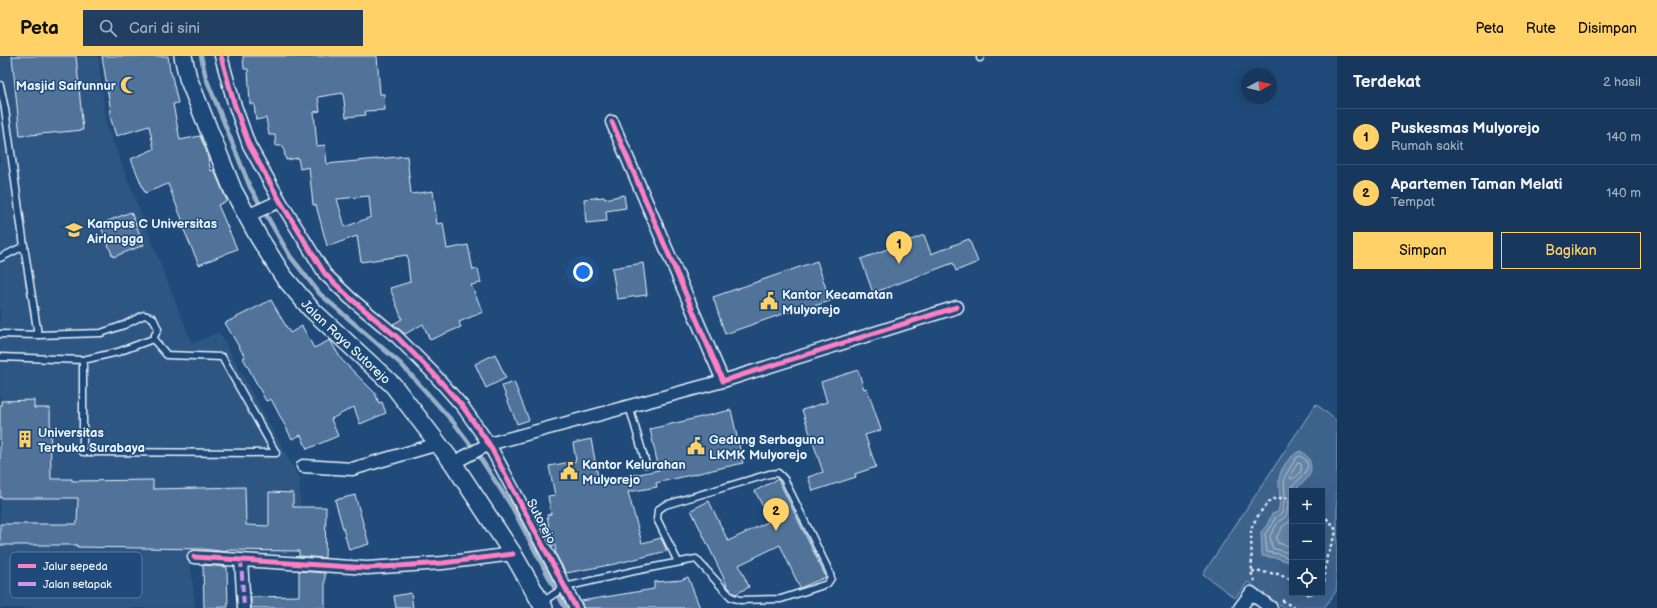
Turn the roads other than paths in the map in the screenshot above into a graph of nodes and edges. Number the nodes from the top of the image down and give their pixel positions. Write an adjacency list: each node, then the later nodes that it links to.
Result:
1 (183, 56): 6 (main road, Jalan Raya Sutorejo)
2 (220, 56): 5 (street, Sutorejo)
3 (0, 85): 7 (lane)
4 (612, 122): 15 (street)
5 (275, 203): 6 (street); 18 (street, Sutorejo)
6 (251, 214): 17 (main road, Jalan Raya Sutorejo)
7 (24, 246): 8 (lane); 11 (lane)
8 (0, 258)
9 (958, 307): 15 (street)
10 (0, 334): 11 (lane)
11 (38, 335): 12 (lane)
12 (154, 339): 14 (lane); 14 (lane)
13 (0, 357): 14 (lane)
14 (83, 360)
15 (723, 380): 16 (street)
16 (630, 406): 18 (street); 20 (lane)
17 (438, 444): 19 (main road, Jalan Raya Sutorejo); 21 (street)
18 (486, 445): 19 (street); 26 (street, Sutorejo)
19 (458, 461): 22 (main road, Jalan Raya Sutorejo)
20 (646, 464)
21 (303, 466)
22 (513, 554): 24 (street); 27 (main road, Jalan Raya Sutorejo)
23 (194, 557): 24 (street)
24 (241, 560): 28 (street)
25 (678, 562): 25 (lane); 26 (lane)
26 (563, 589): 27 (lane); 29 (street, Sutorejo)
27 (544, 604)
28 (244, 608)
29 (576, 608)
30 (1240, 608): 31 (street)
31 (1271, 608)

